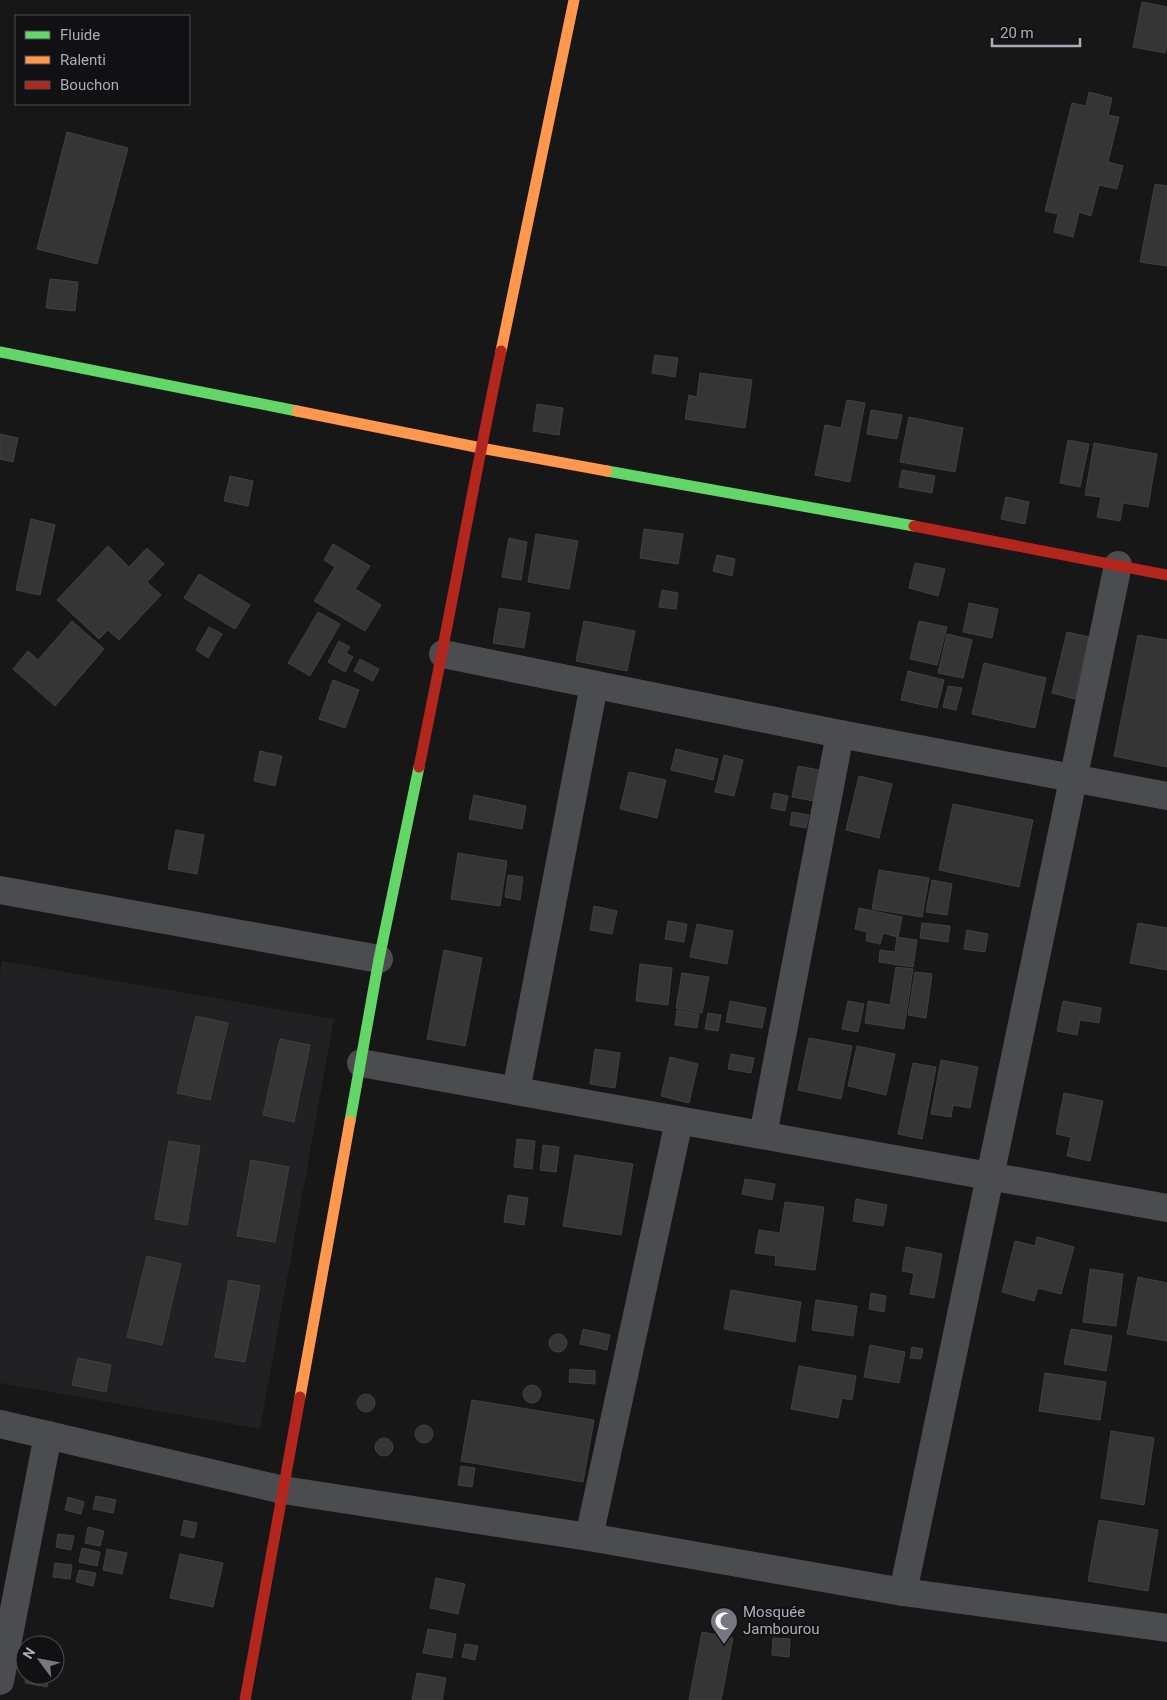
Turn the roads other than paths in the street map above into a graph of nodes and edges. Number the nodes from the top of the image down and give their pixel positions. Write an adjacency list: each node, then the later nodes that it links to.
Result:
1 (574, 0): 3 (street)
2 (0, 352): 3 (street)
3 (481, 448): 4 (street); 6 (street)
4 (1118, 565): 5 (street); 9 (street)
5 (1167, 575)
6 (443, 654): 7 (street); 12 (street)
7 (594, 685): 8 (street); 14 (street)
8 (840, 734): 9 (street); 16 (street)
9 (1073, 778): 10 (street); 17 (street)
10 (1167, 796)
11 (0, 890): 12 (street)
12 (379, 959): 13 (street)
13 (361, 1063): 14 (street); 21 (street)
14 (516, 1091): 15 (street)
15 (680, 1120): 16 (street); 22 (street)
16 (763, 1135): 17 (street)
17 (990, 1176): 18 (street); 23 (street)
18 (1167, 1208)
19 (0, 1424): 20 (street)
20 (48, 1435): 21 (street); 25 (street)
21 (283, 1490): 22 (street); 26 (street)
22 (589, 1537): 23 (street)
23 (903, 1592): 24 (street)
24 (1167, 1628)
25 (0, 1681)
26 (245, 1700)

